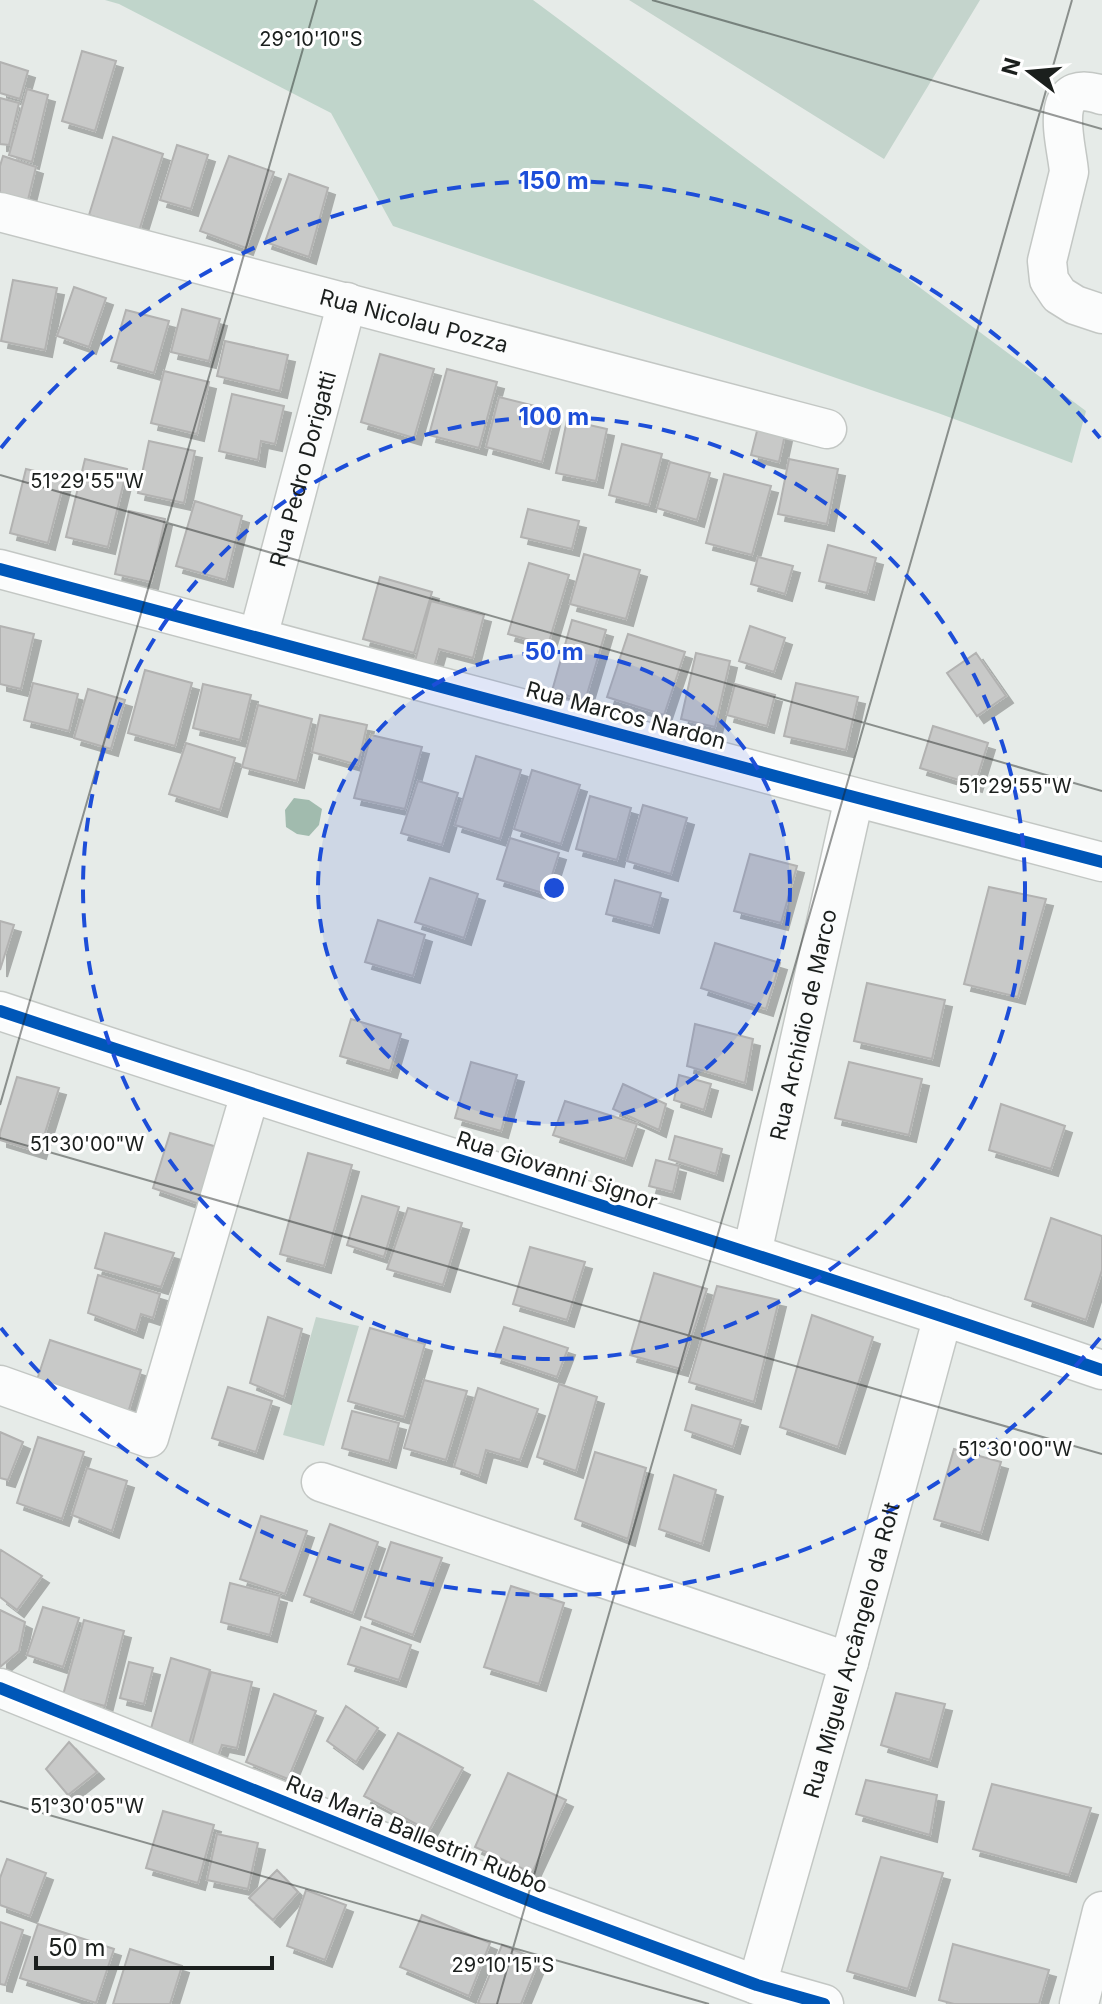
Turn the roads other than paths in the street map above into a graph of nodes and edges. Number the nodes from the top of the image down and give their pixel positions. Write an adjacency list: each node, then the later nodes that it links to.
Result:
1 (1102, 95): 4 (street)
2 (0, 212): 3 (street, Rua Nicolau Pozza)
3 (347, 302): 5 (street, Rua Nicolau Pozza); 7 (street, Rua Pedro Dorigatti)
4 (1102, 314)
5 (827, 429)
6 (0, 569): 7 (street, Rua Marcos Nardon)
7 (258, 637): 8 (street, Rua Marcos Nardon)
8 (854, 798): 9 (street, Rua Marcos Nardon); 12 (street, Rua Archidio de Marco)
9 (1102, 862)
10 (0, 1011): 11 (street, Rua Giovanni Signor)
11 (250, 1094): 12 (street, Rua Giovanni Signor); 15 (street)
12 (752, 1253): 13 (street, Rua Giovanni Signor)
13 (943, 1316): 14 (street, Rua Giovanni Signor); 17 (street, Rua Miguel Arcângelo da Rolt)
14 (1102, 1370)
15 (0, 1385)
16 (321, 1482): 17 (street)
17 (849, 1662): 20 (street, Rua Miguel Arcângelo da Rolt)
18 (0, 1688): 20 (street, Rua Maria Ballestrin Rubbo)
19 (1102, 1911): 22 (street)
20 (757, 1985): 21 (street, Rua Maria Ballestrin Rubbo)
21 (824, 2004)
22 (1079, 2004)

